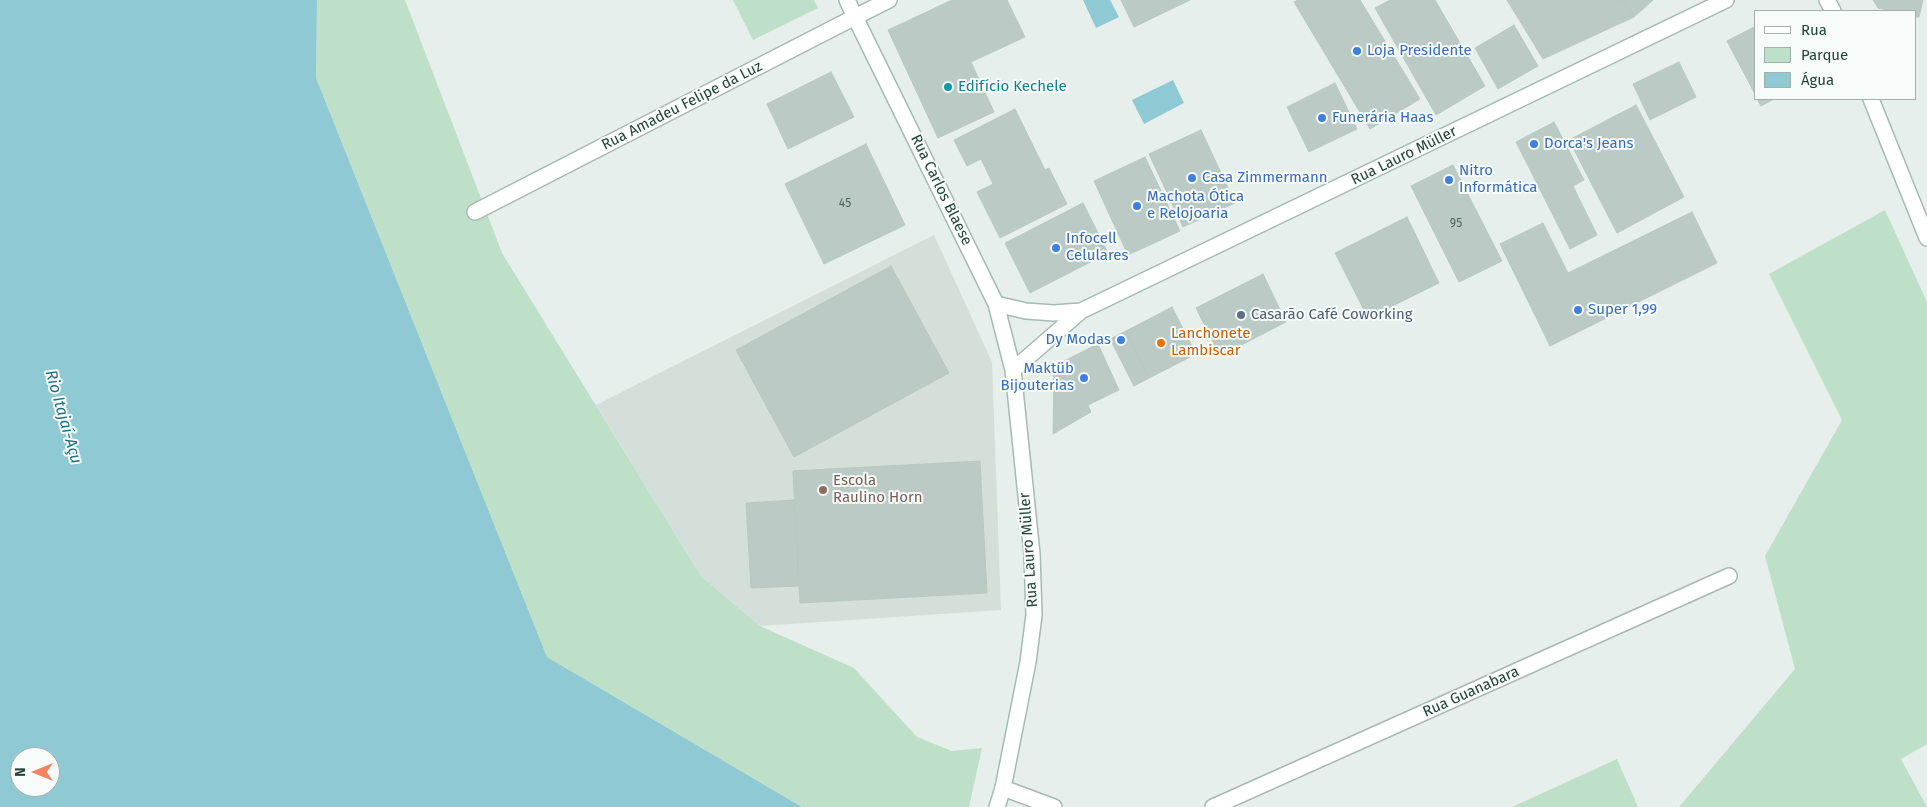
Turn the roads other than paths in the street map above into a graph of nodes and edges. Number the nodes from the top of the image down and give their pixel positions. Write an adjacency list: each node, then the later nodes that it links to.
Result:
1 (847, 0): 4 (main road, Rua Carlos Blaese)
2 (889, 0): 4 (main road, Rua Amadeu Felipe da Luz)
3 (1726, 0): 9 (main road, Rua Lauro Müller)
4 (855, 17): 6 (main road, Rua Amadeu Felipe da Luz); 8 (main road, Rua Carlos Blaese)
5 (1871, 100): 7 (main road)
6 (475, 212)
7 (1927, 238)
8 (996, 304): 9 (main road); 10 (main road, Rua Lauro Müller)
9 (1081, 311): 10 (main road, Rua Lauro Müller)
10 (1013, 370): 12 (main road, Rua Lauro Müller)
11 (1729, 576): 15 (main road, Rua Guanabara)
12 (1003, 788): 13 (main road, Rua Lauro Müller); 14 (main road)
13 (997, 807)
14 (1054, 807)
15 (1213, 807)

